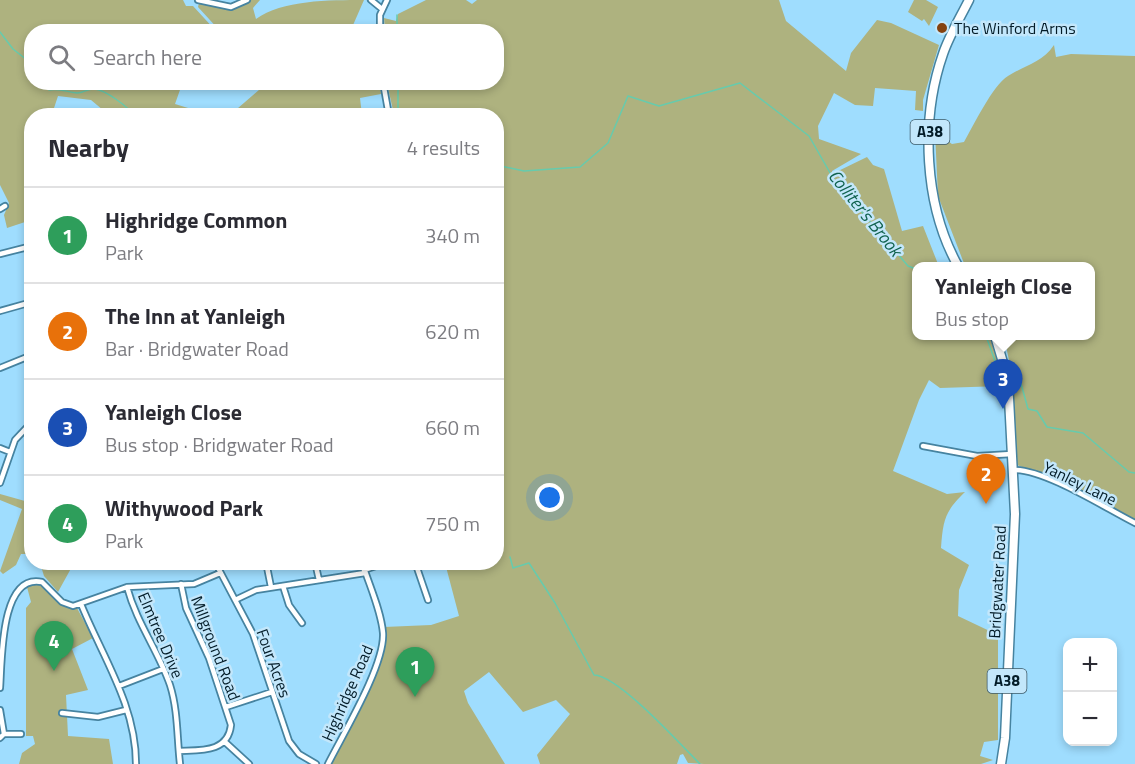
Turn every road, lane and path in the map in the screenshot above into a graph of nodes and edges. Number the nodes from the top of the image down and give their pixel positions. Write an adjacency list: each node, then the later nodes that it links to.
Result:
1 (198, 0): 2 (street)
2 (247, 0)
3 (371, 0): 6 (street)
4 (387, 0): 6 (street)
5 (969, 0): 12 (highway, A38)
6 (382, 9): 7 (street)
7 (381, 24)
8 (384, 90): 9 (street)
9 (388, 108)
10 (24, 248): 11 (street)
11 (0, 254)
12 (956, 262)
13 (24, 304): 14 (street)
14 (0, 310)
15 (996, 340): 22 (highway, Bridgwater Road / A38)
16 (24, 358): 17 (street)
17 (0, 368)
18 (24, 429): 21 (street)
19 (923, 446): 22 (street)
20 (0, 448): 21 (street)
21 (10, 452): 24 (street)
22 (1012, 454): 23 (highway, Bridgwater Road / A38)
23 (1013, 470): 25 (street, Yanley Lane); 54 (highway, Bridgwater Road / A38)
24 (0, 483)
25 (1135, 523)
26 (219, 570): 31 (street, Four Acres)
27 (268, 570): 36 (street)
28 (316, 570): 32 (street)
29 (418, 570): 38 (street)
30 (365, 571): 32 (street); 59 (street, Highridge Road)
31 (220, 573): 33 (street); 37 (street, Four Acres)
32 (318, 580): 34 (street)
33 (181, 584): 35 (street); 46 (street, Millground Road)
34 (283, 586): 36 (street); 40 (street)
35 (128, 587): 39 (street); 42 (street, Elmtree Drive)
36 (271, 587): 37 (street)
37 (235, 600): 45 (street, Four Acres)
38 (428, 600)
39 (81, 604): 41 (street); 43 (street)
40 (302, 623)
41 (1, 654): 44 (street)
42 (163, 669): 43 (street); 53 (street, Elmtree Drive)
43 (119, 686): 48 (street)
44 (0, 688)
45 (272, 692): 46 (street); 58 (street, Four Acres)
46 (226, 707): 52 (street, Millground Road)
47 (0, 710): 51 (street)
48 (126, 710): 49 (street); 55 (street)
49 (62, 713)
50 (21, 734): 51 (street)
51 (2, 736)
52 (225, 742): 53 (street); 57 (street)
53 (179, 751): 56 (street, Elmtree Drive)
54 (1001, 762)
55 (136, 764)
56 (180, 764)
57 (249, 764)
58 (316, 764)
59 (328, 764)

